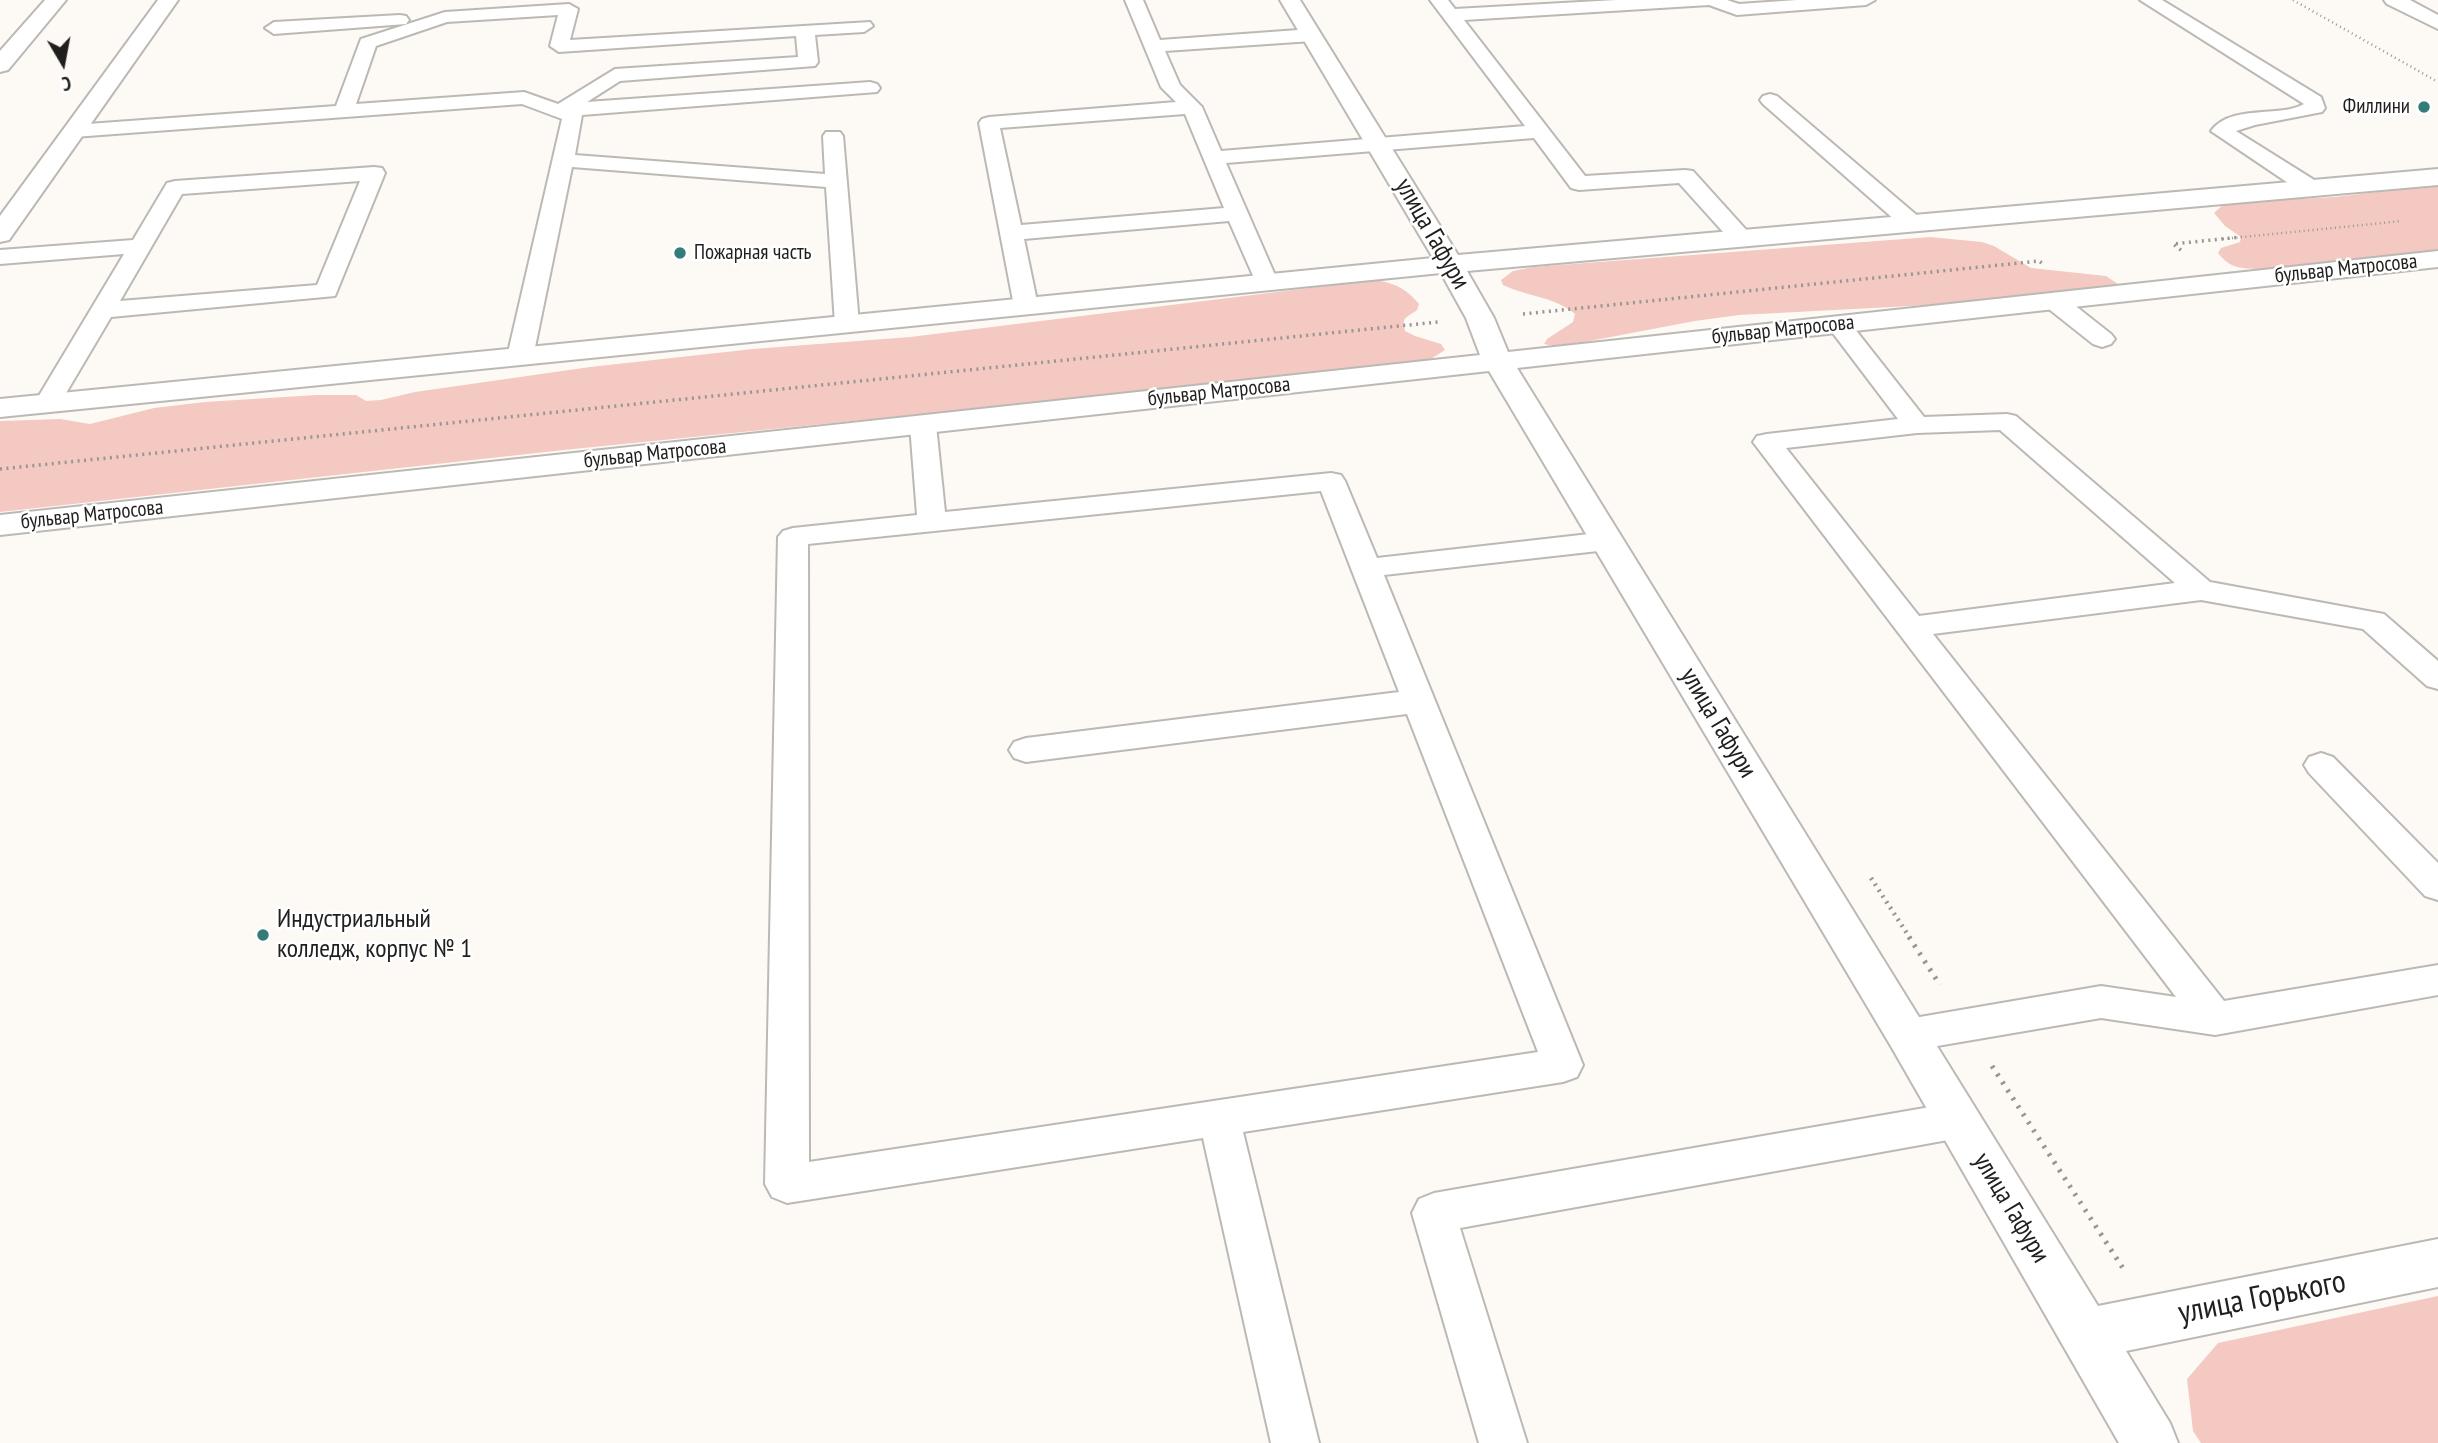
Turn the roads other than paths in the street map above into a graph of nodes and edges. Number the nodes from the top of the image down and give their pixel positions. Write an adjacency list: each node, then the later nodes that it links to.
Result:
1 (56, 0): 17 (street)
2 (168, 0): 23 (street)
3 (1134, 0): 16 (lane)
4 (1290, 0): 15 (street, улица Гафури)
5 (1710, 0): 6 (lane); 9 (lane)
6 (1866, 0)
7 (2149, 0): 31 (lane)
8 (2394, 0): 11 (street)
9 (1445, 8): 24 (lane)
10 (445, 17): 13 (lane); 14 (lane); 22 (lane)
11 (2438, 23)
12 (864, 26): 14 (lane)
13 (274, 28)
14 (805, 30): 21 (lane)
15 (1312, 35): 16 (lane); 26 (street, улица Гафури)
16 (1154, 46): 20 (lane)
17 (3, 58)
18 (870, 88): 21 (lane)
19 (1770, 100): 33 (lane)
20 (1192, 107): 27 (lane); 34 (lane)
21 (561, 110): 22 (lane); 28 (lane)
22 (344, 111): 23 (lane)
23 (74, 131): 35 (street)
24 (1539, 131): 26 (lane); 36 (lane)
25 (833, 136): 30 (lane)
26 (1379, 144): 27 (lane); 40 (street, улица Гафури)
27 (1214, 158): 32 (lane)
28 (563, 160): 30 (lane); 48 (lane)
29 (2438, 177): 31 (street)
30 (836, 181): 45 (lane)
31 (2311, 188): 33 (street)
32 (1237, 214): 34 (lane); 41 (lane)
33 (1912, 223): 36 (street)
34 (1011, 233): 43 (lane)
35 (0, 234)
36 (1741, 238): 40 (street)
37 (141, 246): 38 (lane); 44 (lane); 44 (lane)
38 (0, 257)
39 (2438, 259): 42 (street, бульвар Матросова)
40 (1450, 264): 41 (street); 49 (street, улица Гафури)
41 (1266, 282): 43 (street)
42 (2054, 301): 46 (street, бульвар Матросова); 47 (lane)
43 (1026, 306): 45 (street)
44 (103, 310): 50 (lane)
45 (846, 324): 48 (street)
46 (1838, 324): 49 (street, бульвар Матросова); 53 (lane)
47 (2102, 339)
48 (520, 357): 50 (street)
49 (1498, 362): 52 (street, бульвар Матросова); 56 (street, улица Гафури)
50 (47, 404): 51 (street)
51 (0, 408)
52 (923, 425): 54 (lane); 55 (street, бульвар Матросова)
53 (1917, 425): 58 (lane); 59 (lane)
54 (932, 523): 57 (lane); 68 (lane)
55 (0, 526)
56 (1608, 541): 57 (lane); 67 (street, улица Гафури)
57 (1366, 568): 61 (lane)
58 (2201, 590): 59 (lane); 60 (lane)
59 (1910, 627): 66 (lane)
60 (2438, 678)
61 (1419, 701): 62 (lane); 68 (lane)
62 (1026, 750)
63 (2321, 765): 64 (lane)
64 (2438, 886)
65 (2438, 980): 66 (lane)
66 (2215, 1019): 67 (lane)
67 (1908, 1035): 69 (street, улица Гафури)
68 (1219, 1118): 72 (lane)
69 (1959, 1120): 71 (street, улица Гафури); 73 (lane)
70 (2438, 1263): 71 (street, улица Горького)
71 (2087, 1334): 74 (street, улица Гафури)
72 (1295, 1443)
73 (1503, 1443)
74 (2150, 1443)

